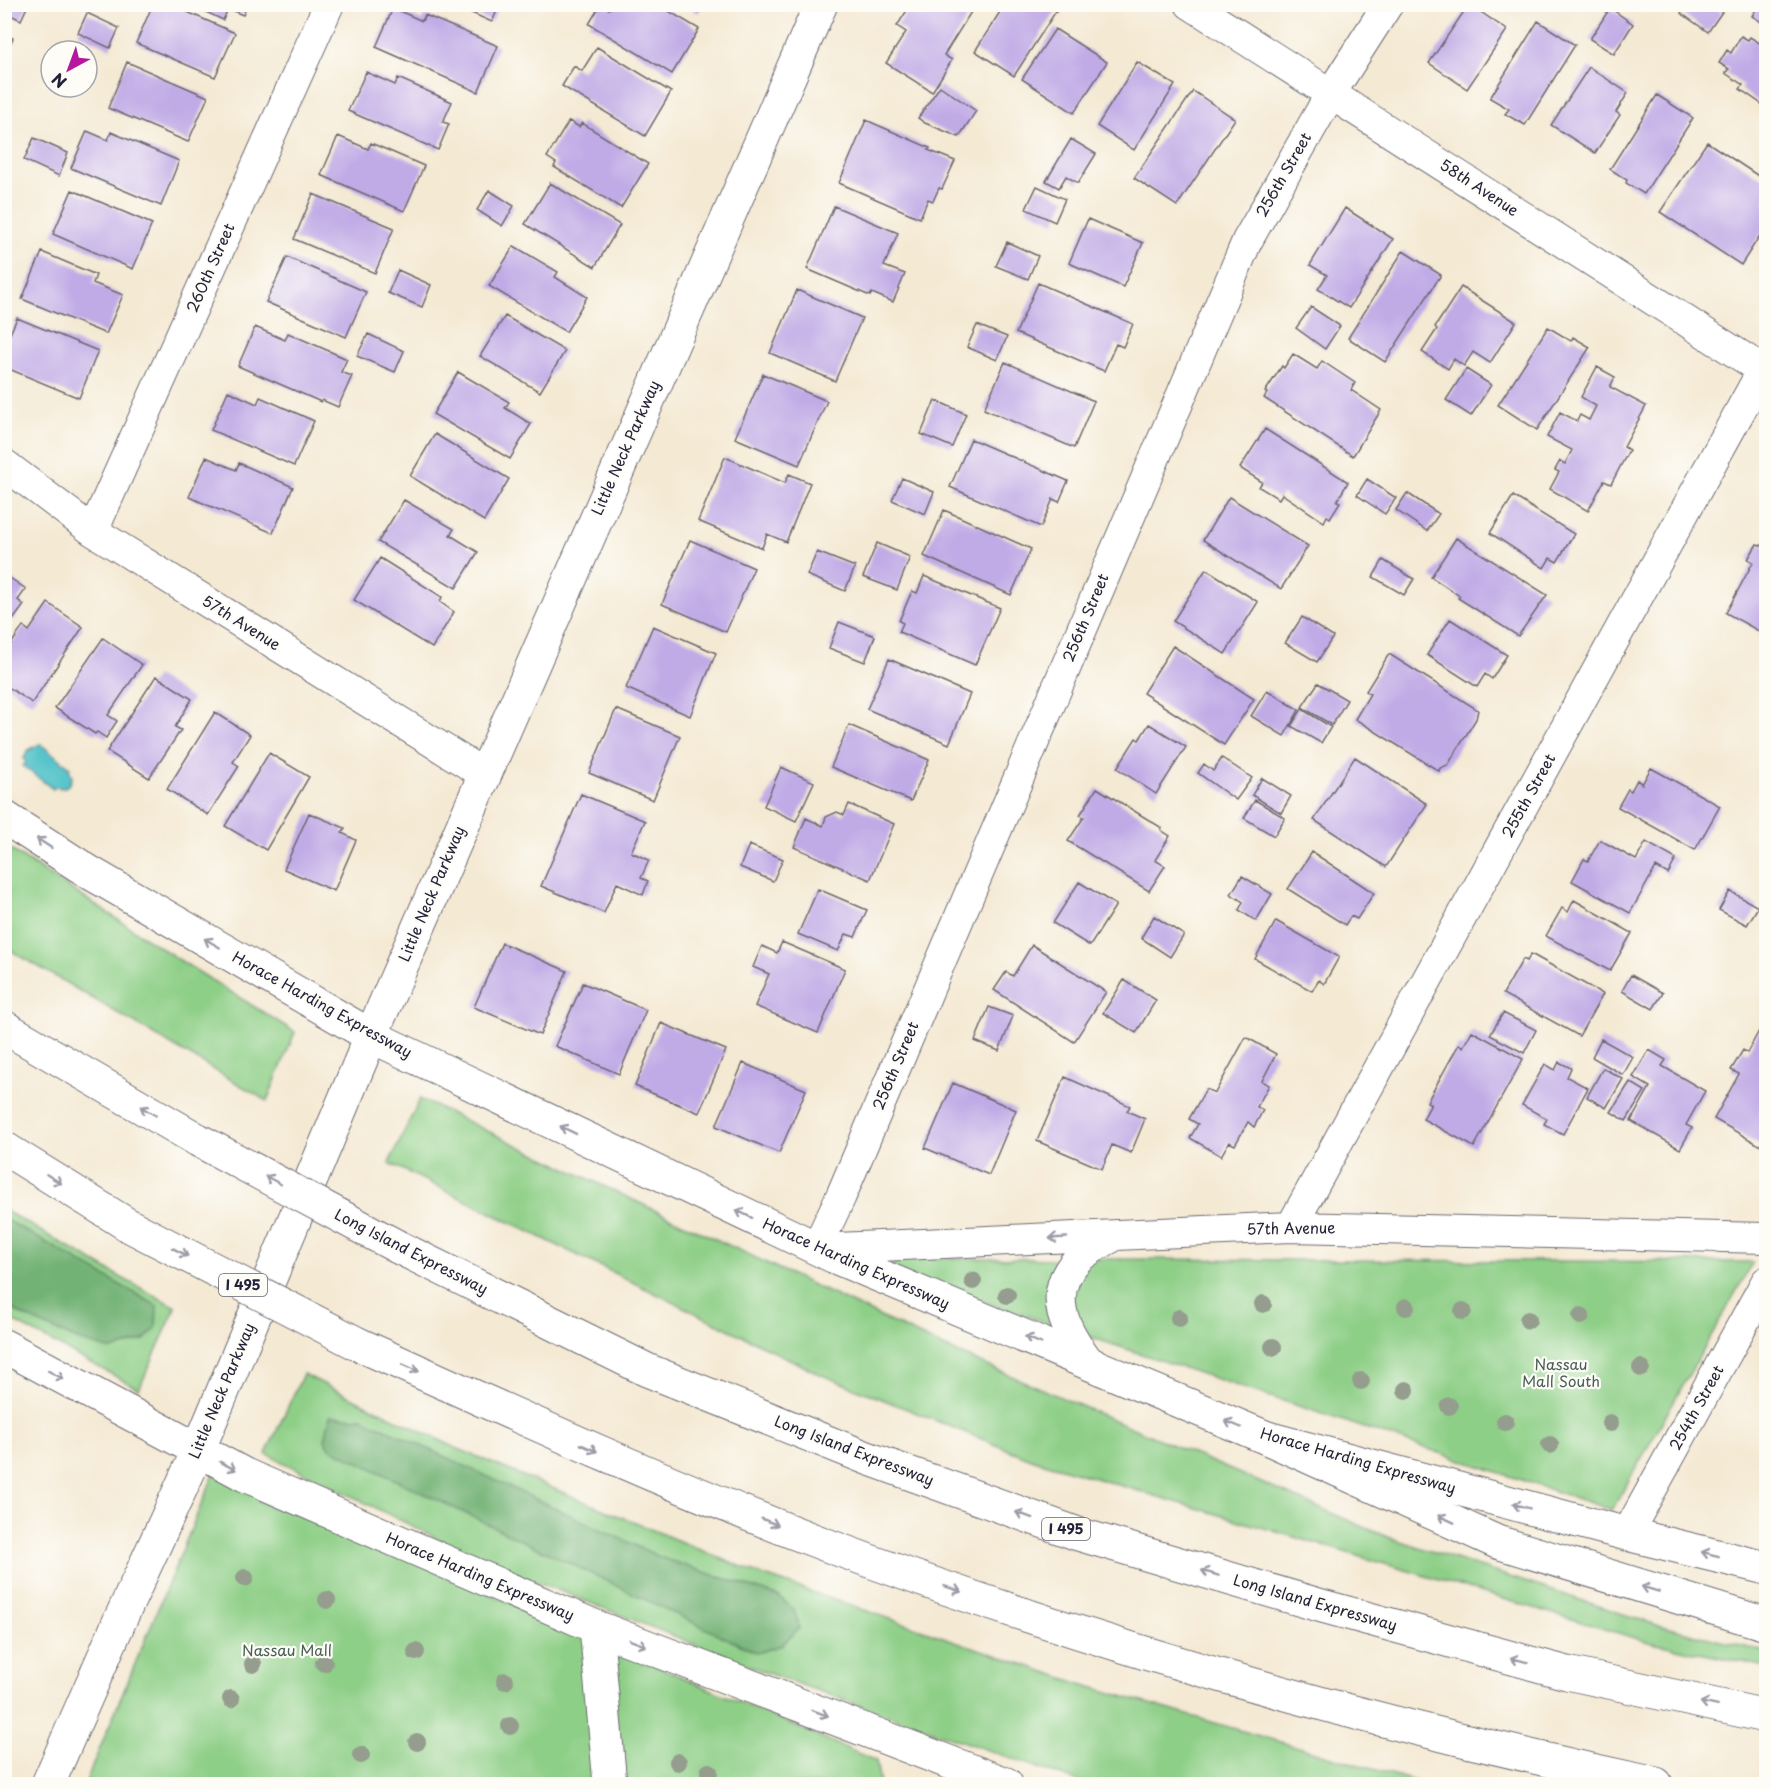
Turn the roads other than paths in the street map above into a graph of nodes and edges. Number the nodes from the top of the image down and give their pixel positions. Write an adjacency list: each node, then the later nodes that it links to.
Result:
1 (329, 4): 8 (street, 260th Street)
2 (821, 4): 9 (main road, Little Neck Parkway)
3 (1190, 4): 5 (street, 58th Avenue)
4 (1388, 4): 5 (street, 256th Street)
5 (1331, 93): 6 (street, 58th Avenue); 17 (street, 256th Street)
6 (1765, 369): 14 (street, 255th Street)
7 (4, 464): 8 (street, 57th Avenue)
8 (93, 531): 9 (street, 57th Avenue)
9 (484, 774): 12 (main road, Little Neck Parkway)
10 (4, 817): 12 (main road, Horace Harding Expressway, one-way to 10)
11 (4, 1027): 27 (main road, Long Island Expressway / I 495, one-way to 11, bridge)
12 (371, 1035): 17 (main road, Horace Harding Expressway, one-way to 12); 22 (main road, Little Neck Parkway)
13 (4, 1148): 31 (main road, I 495, one-way to 31, bridge)
14 (1291, 1227): 15 (street, 57th Avenue); 16 (street, 57th Avenue)
15 (1116, 1235): 17 (street, 57th Avenue, one-way to 17); 20 (street)
16 (1767, 1238)
17 (816, 1249): 20 (main road, Horace Harding Expressway, one-way to 17)
18 (1767, 1281): 23 (street, 254th Street)
19 (4, 1346): 22 (main road, Horace Harding Expressway, one-way to 22)
20 (1091, 1364): 21 (main road, Horace Harding Expressway, one-way to 20)
21 (1267, 1438): 23 (main road, Horace Harding Expressway, one-way to 21); 25 (main road, one-way to 21)
22 (198, 1451): 26 (main road, Horace Harding Expressway, one-way to 26); 28 (main road, Little Neck Parkway)
23 (1627, 1534): 24 (main road, Horace Harding Expressway, one-way to 23)
24 (1767, 1568)
25 (1767, 1624)
26 (596, 1627): 29 (main road); 30 (main road, Horace Harding Expressway, one-way to 30)
27 (1767, 1716)
28 (48, 1785)
29 (610, 1785)
30 (1006, 1785)
31 (1656, 1785)

